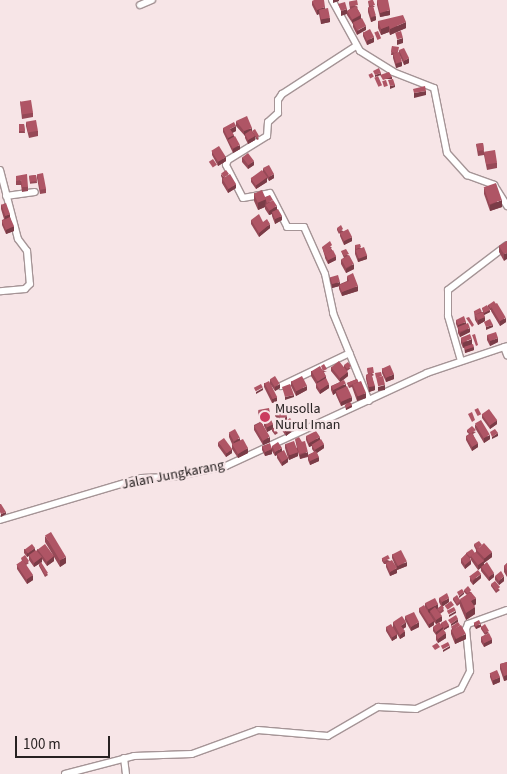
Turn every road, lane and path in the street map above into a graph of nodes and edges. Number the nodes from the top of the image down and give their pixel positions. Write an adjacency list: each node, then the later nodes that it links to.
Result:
1 (152, 0): 3 (street)
2 (332, 0): 4 (street)
3 (140, 5)
4 (356, 46): 8 (street); 12 (street)
5 (0, 170): 7 (street)
6 (35, 192): 7 (street)
7 (6, 196): 10 (street)
8 (507, 206)
9 (507, 246): 14 (street)
10 (0, 291)
11 (506, 347): 13 (street); 14 (street, Jalan Jungkarang)
12 (350, 353): 15 (street); 16 (street)
13 (507, 355)
14 (461, 360): 16 (street, Jalan Jungkarang)
15 (280, 386)
16 (369, 401): 17 (street, Jalan Jungkarang)
17 (0, 520)
18 (507, 610): 19 (street)
19 (124, 758): 20 (street); 21 (street)
20 (65, 774)
21 (126, 774)

